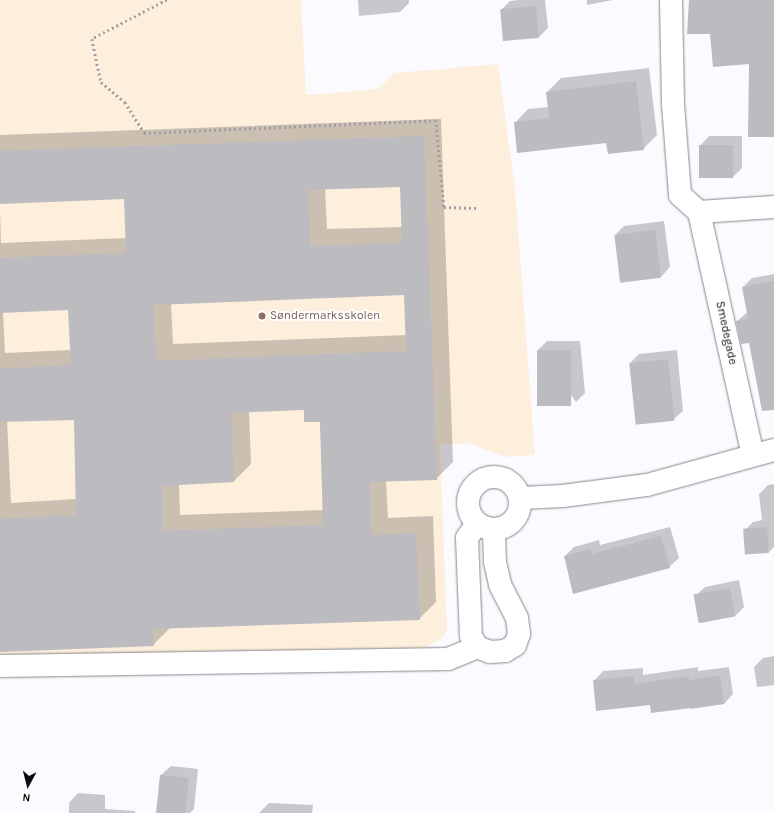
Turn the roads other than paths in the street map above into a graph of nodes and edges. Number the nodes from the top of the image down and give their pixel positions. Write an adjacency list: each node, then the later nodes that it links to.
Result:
1 (671, 0): 3 (street)
2 (774, 207): 3 (street)
3 (699, 212): 5 (street, Smedegade)
4 (774, 450): 5 (street)
5 (753, 455): 6 (street)
6 (520, 498): 7 (street); 7 (street)
7 (486, 527): 8 (street); 8 (street)
8 (477, 647): 9 (street)
9 (0, 666)

